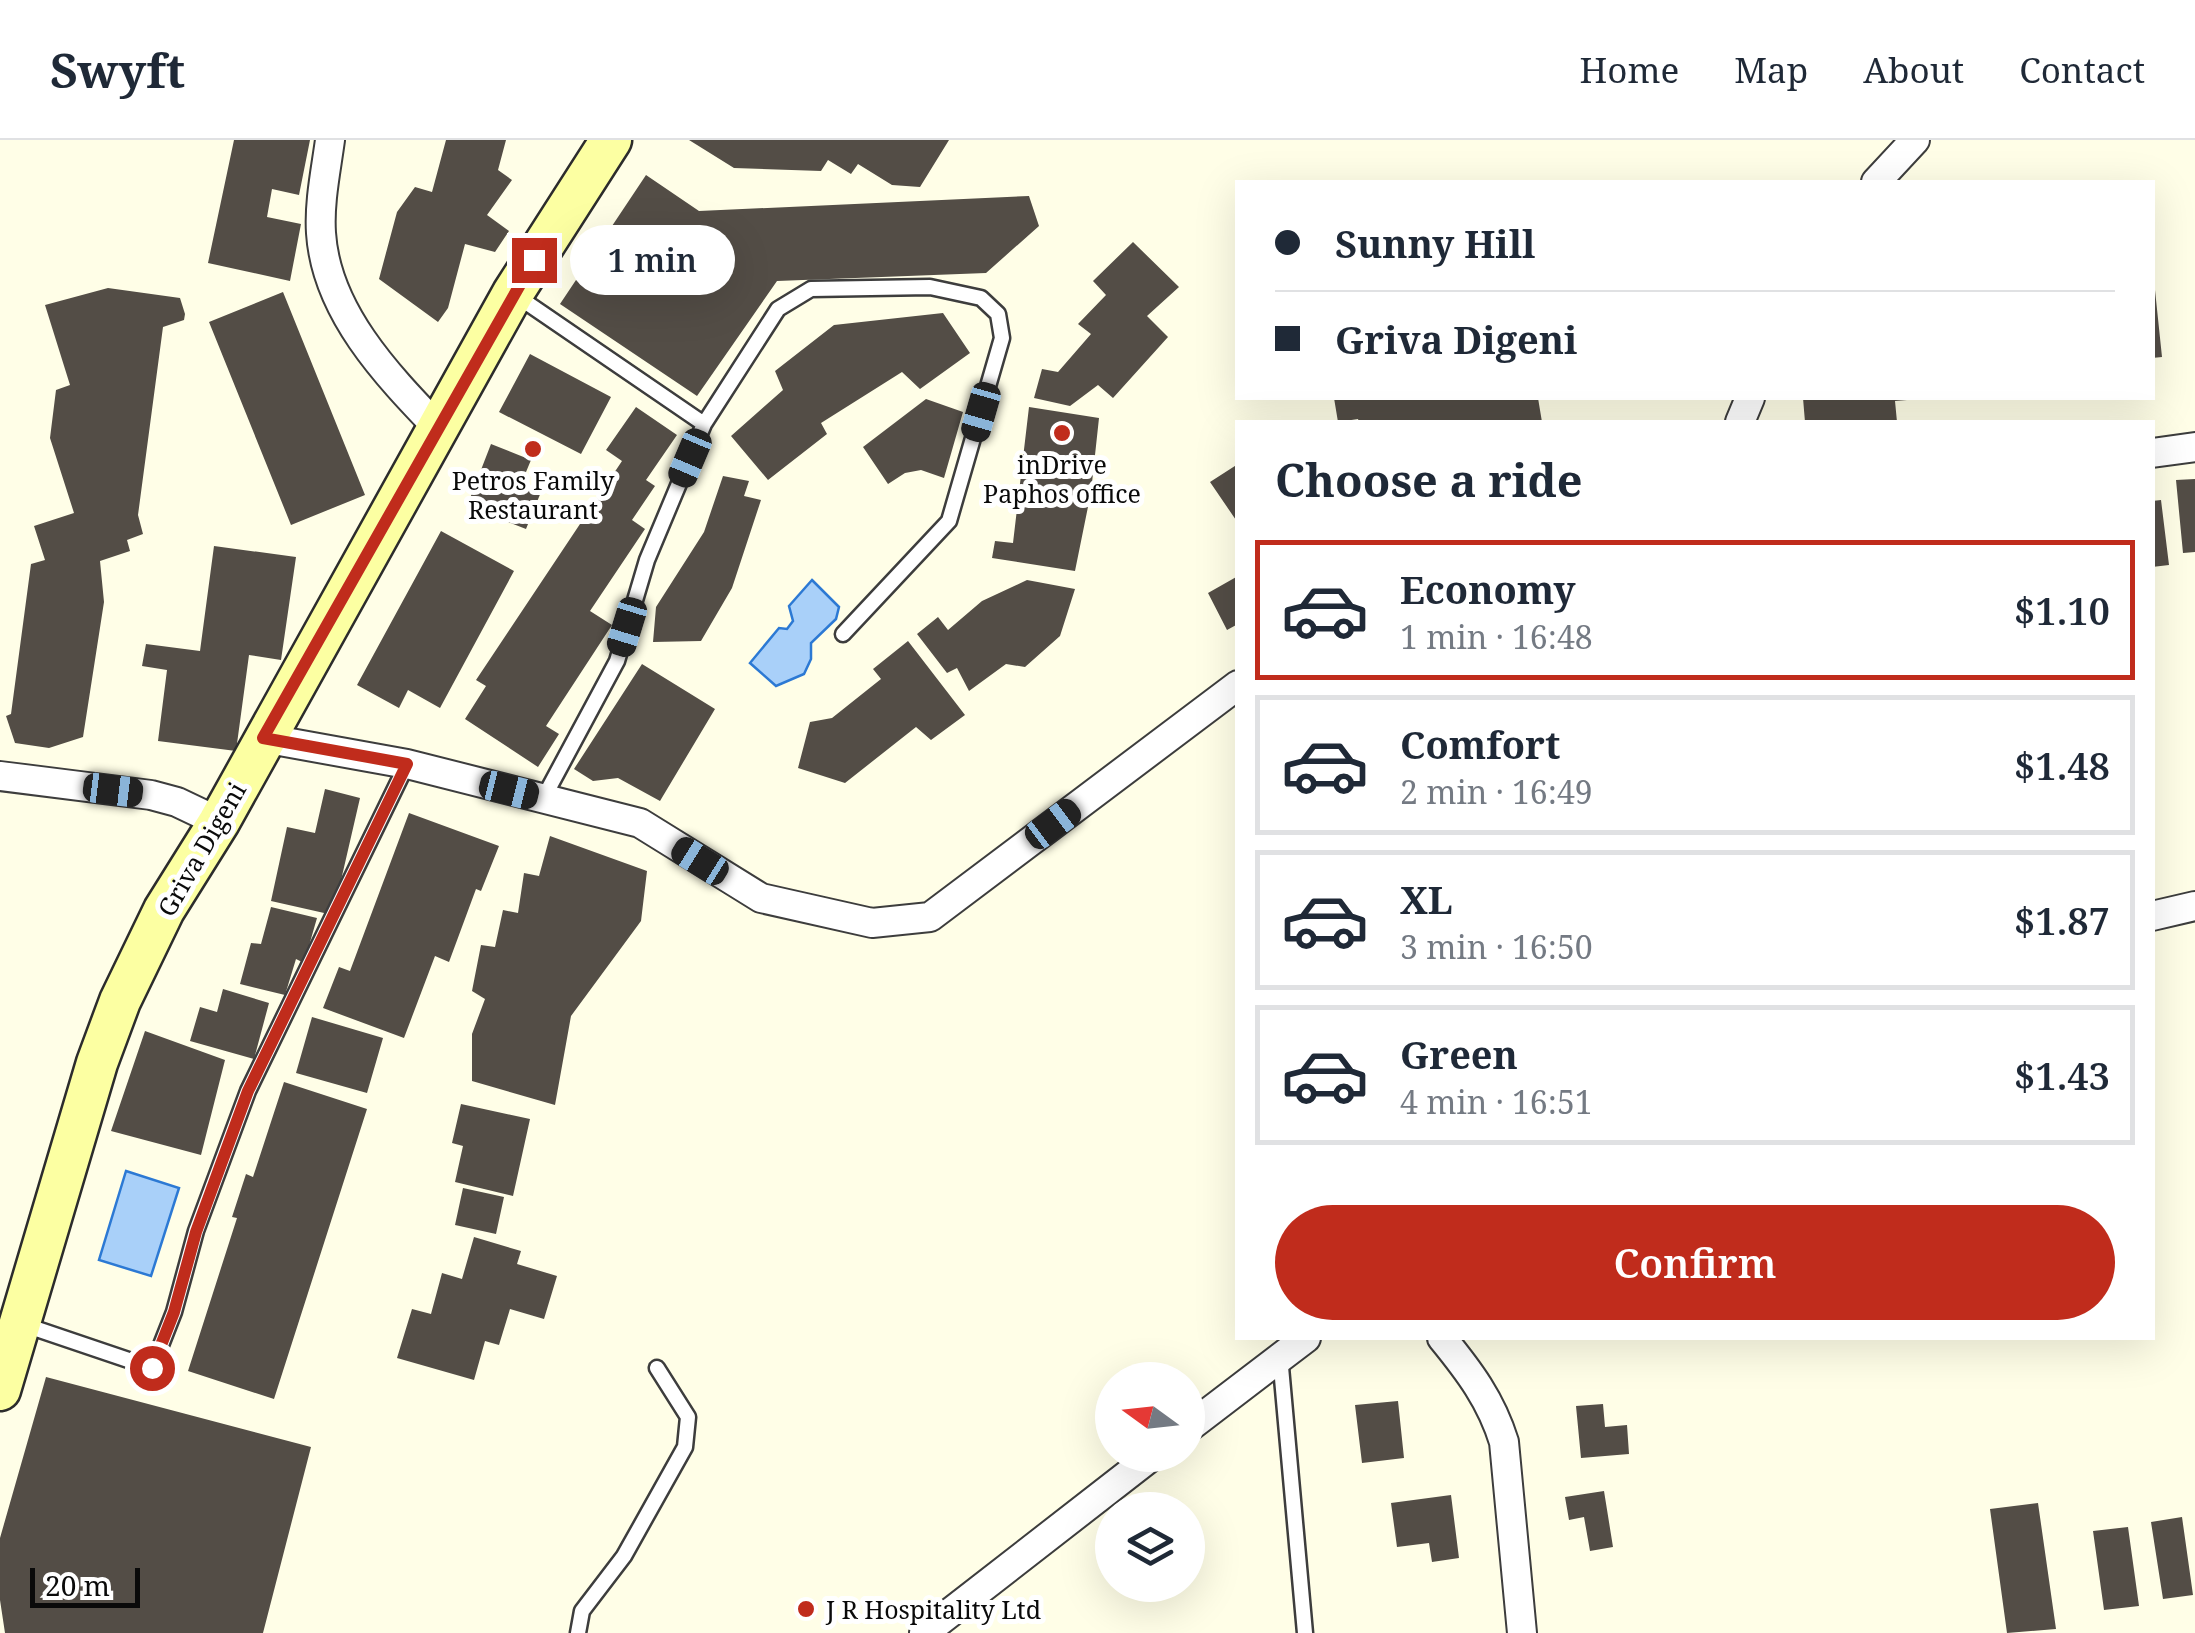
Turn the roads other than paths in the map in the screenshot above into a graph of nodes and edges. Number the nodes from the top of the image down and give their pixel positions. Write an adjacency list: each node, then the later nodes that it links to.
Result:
1 (330, 140): 7 (street)
2 (611, 140): 5 (main road, Griva Digeni)
3 (1915, 140): 4 (street)
4 (1878, 180)
5 (513, 294): 6 (lane); 7 (main road, Griva Digeni)
6 (704, 424): 10 (lane); 15 (lane)
7 (438, 428): 12 (main road, Griva Digeni)
8 (2195, 448): 9 (street)
9 (2155, 453)
10 (844, 634)
11 (1235, 687): 15 (street)
12 (263, 738): 13 (street); 16 (main road, Griva Digeni)
13 (407, 764): 15 (street); 19 (lane)
14 (0, 776): 16 (street)
15 (543, 799)
16 (219, 822): 19 (main road, Griva Digeni)
17 (2195, 906): 18 (street)
18 (2155, 915)
19 (20, 1323): 24 (main road, Griva Digeni)
20 (1303, 1340): 22 (street)
21 (1444, 1340): 30 (street)
22 (1280, 1356): 25 (street); 29 (lane)
23 (657, 1368): 28 (lane)
24 (0, 1390)
25 (1205, 1415)
26 (1132, 1472): 27 (street)
27 (942, 1628)
28 (578, 1633)
29 (1305, 1633)
30 (1522, 1633)

